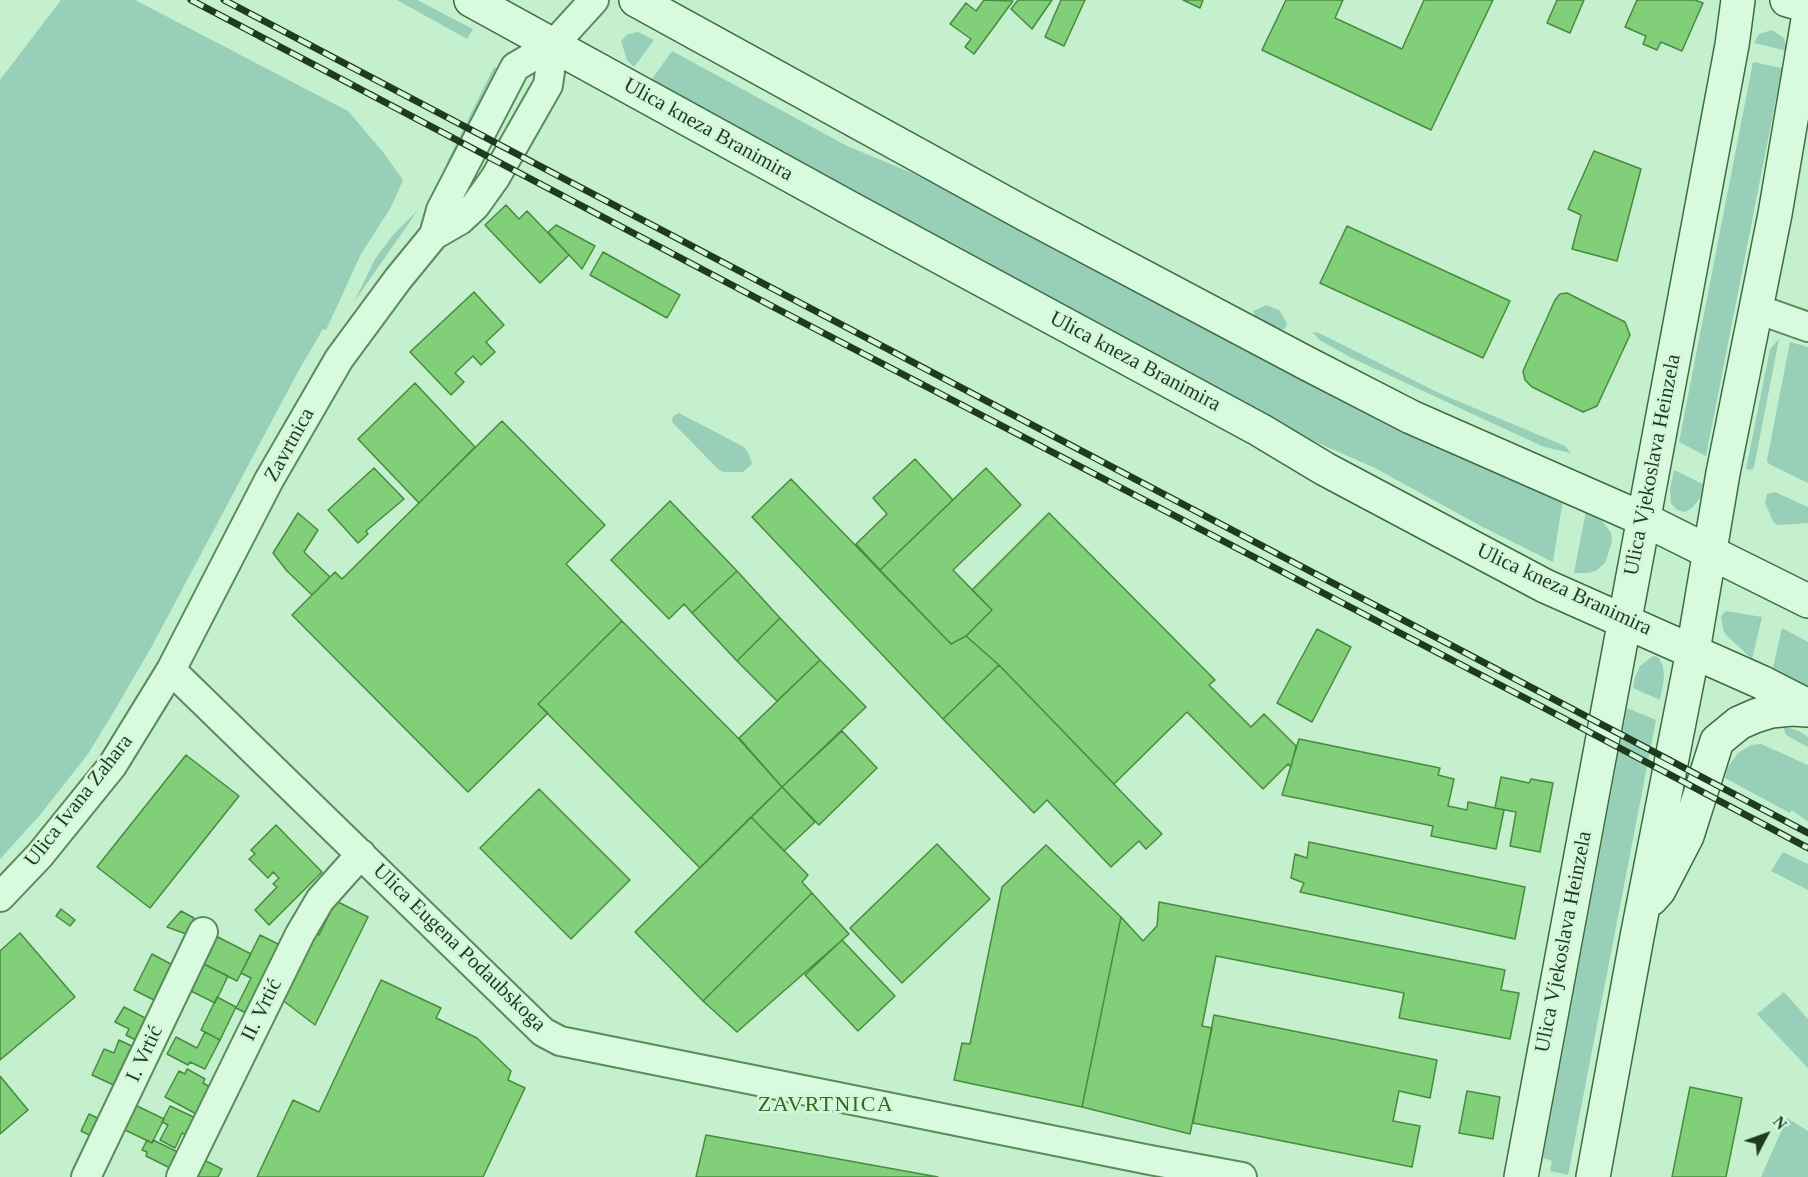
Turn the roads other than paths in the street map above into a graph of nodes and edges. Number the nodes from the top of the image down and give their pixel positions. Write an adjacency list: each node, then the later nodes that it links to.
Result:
1 (471, 0): 8 (main road, Ulica kneza Branimira)
2 (594, 0): 8 (street, Zavrtnica)
3 (636, 0): 12 (main road)
4 (1738, 0): 12 (main road, Ulica Vjekoslava Heinzela)
5 (1787, 0): 6 (main road)
6 (1808, 6)
7 (1808, 20): 10 (main road)
8 (554, 44): 9 (street, Zavrtnica); 9 (street, Zavrtnica); 15 (main road, Ulica kneza Branimira)
9 (434, 235): 17 (street, Zavrtnica)
10 (1757, 309): 11 (street); 13 (main road)
11 (1808, 327)
12 (1643, 519): 13 (main road); 15 (main road, Ulica Vjekoslava Heinzela)
13 (1710, 551): 14 (main road); 16 (main road)
14 (1808, 601)
15 (1625, 620): 16 (main road, Ulica kneza Branimira); 26 (main road, Ulica Vjekoslava Heinzela)
16 (1693, 651): 18 (main road, Ulica kneza Branimira); 21 (main road)
17 (171, 670): 19 (street, Ulica Eugena Podaubskoga); 20 (street, Ulica Ivana Zahara)
18 (1808, 708): 21 (main road)
19 (361, 854): 24 (street, II. Vrtić); 25 (street, Ulica Eugena Podaubskoga)
20 (0, 897)
21 (1642, 909): 27 (main road)
22 (203, 932): 23 (street, I. Vrtić)
23 (86, 1177)
24 (181, 1177)
25 (1242, 1177)
26 (1521, 1177)
27 (1593, 1177)

